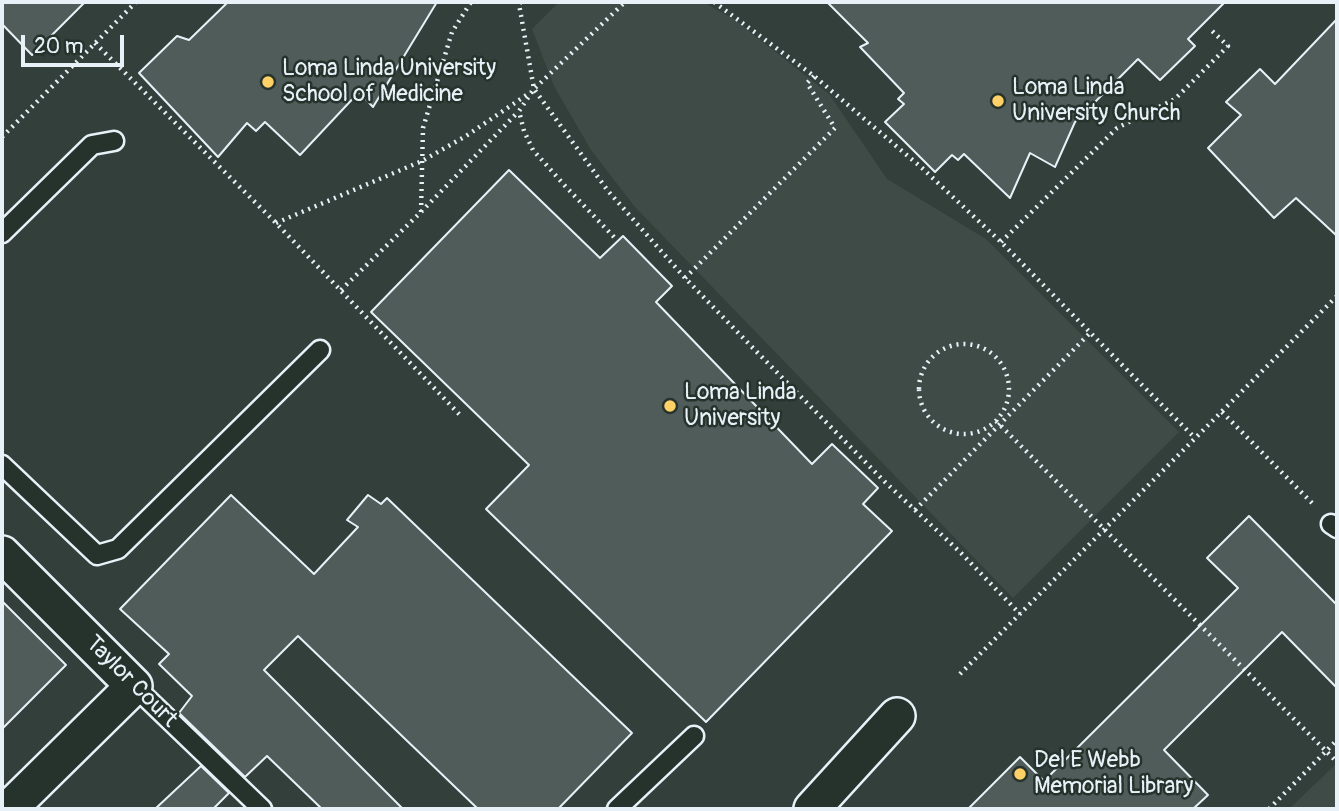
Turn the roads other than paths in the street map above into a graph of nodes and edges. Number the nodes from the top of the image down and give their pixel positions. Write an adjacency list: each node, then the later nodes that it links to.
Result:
1 (114, 141): 2 (lane)
2 (2, 233)
3 (320, 350): 4 (lane)
4 (2, 465)
5 (2, 554): 6 (street, Taylor Court)
6 (134, 686): 9 (street); 10 (lane, Taylor Court)
7 (897, 716): 12 (street)
8 (694, 736): 11 (lane)
9 (9, 809)
10 (262, 809)
11 (617, 809)
12 (812, 809)

